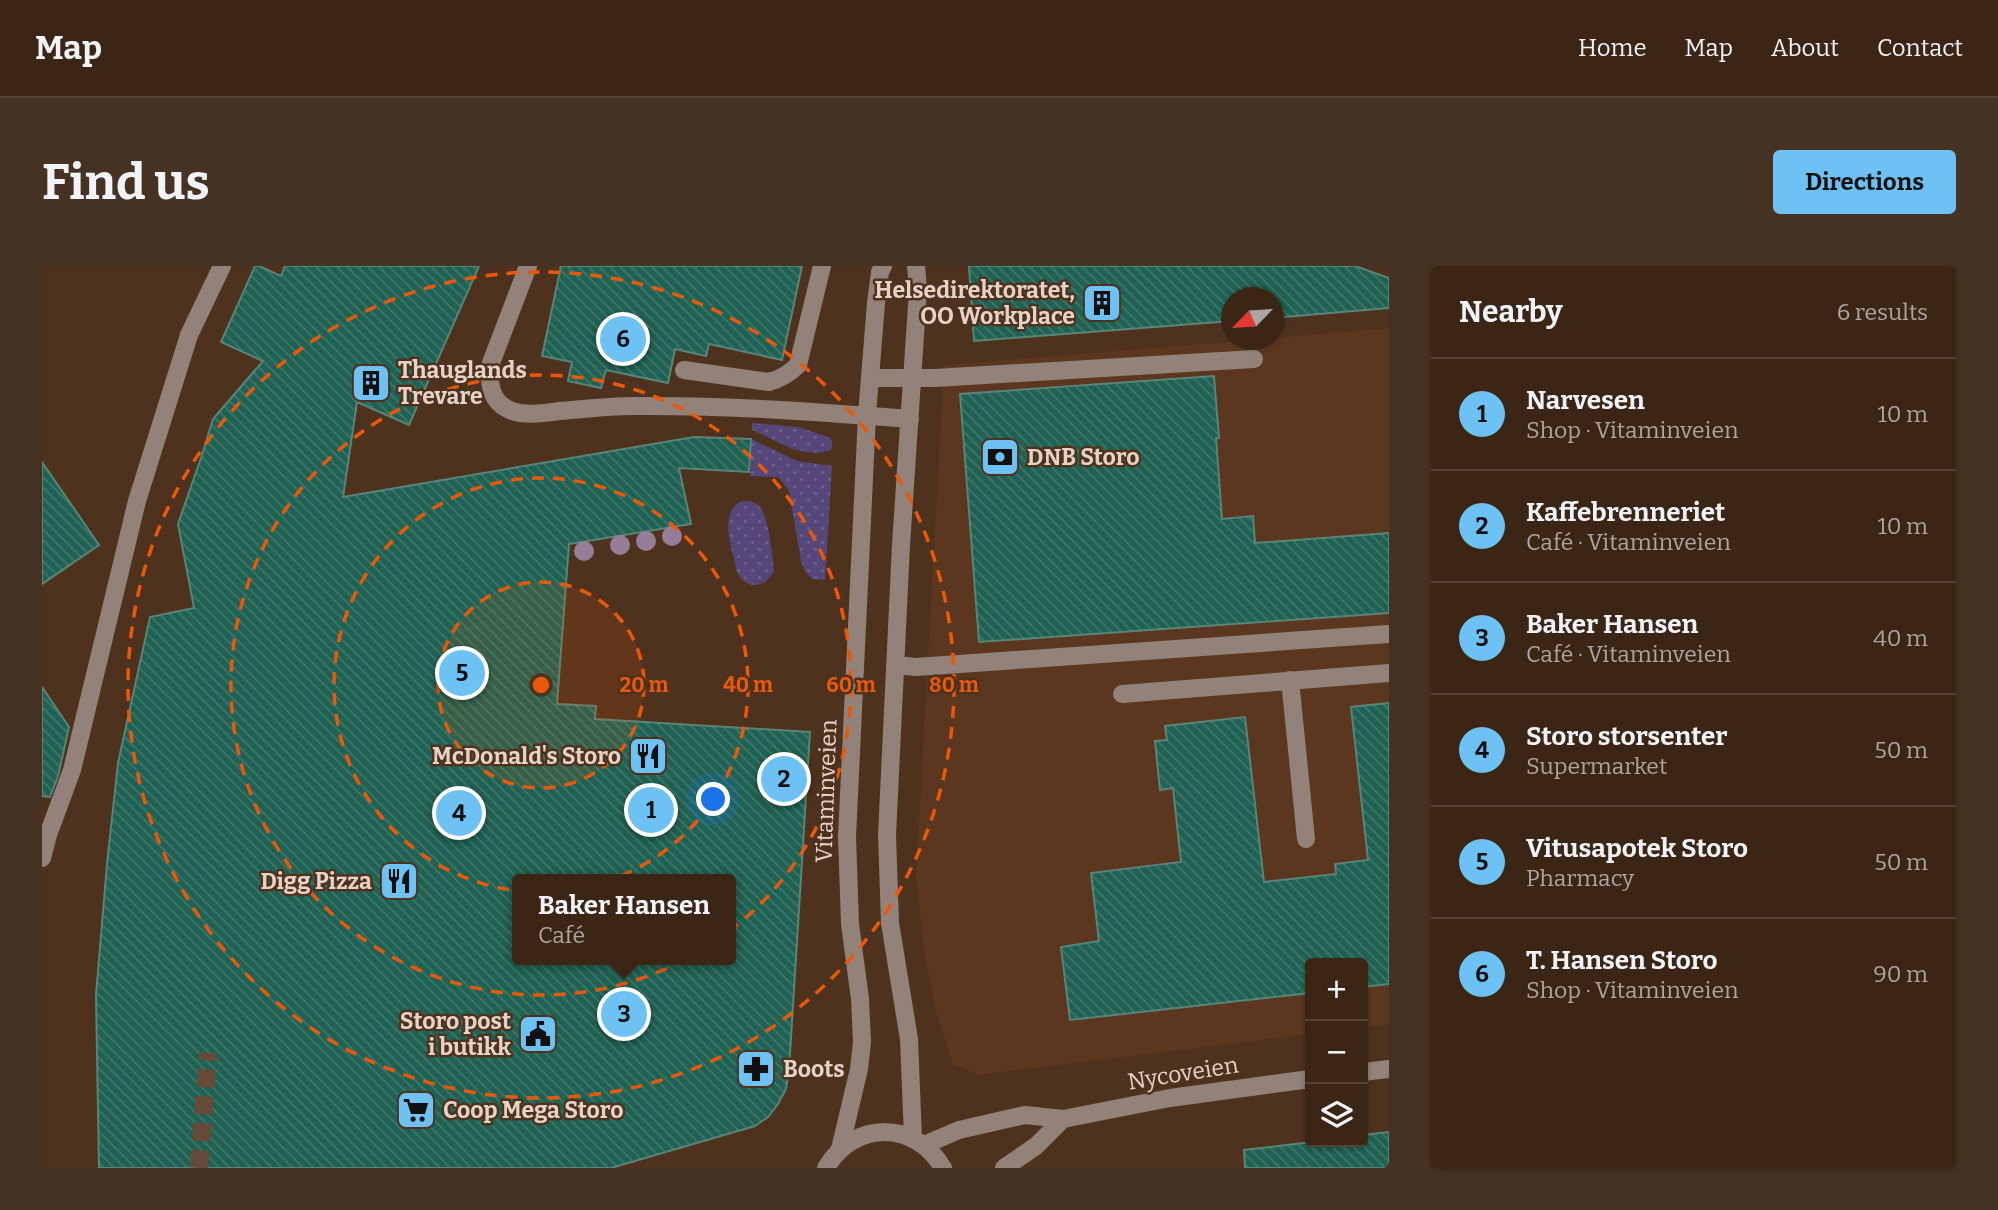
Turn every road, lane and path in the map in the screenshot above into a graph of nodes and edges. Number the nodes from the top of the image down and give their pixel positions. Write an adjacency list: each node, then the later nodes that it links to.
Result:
1 (222, 266): 18 (street)
2 (528, 266): 10 (street)
3 (822, 266): 7 (street)
4 (883, 266): 8 (street, Vitaminveien)
5 (916, 266): 9 (street)
6 (1254, 359): 9 (street)
7 (684, 370)
8 (870, 377): 9 (street); 10 (street, Vitaminveien)
9 (913, 379): 11 (street)
10 (867, 415): 11 (street); 24 (street, Vitaminveien)
11 (910, 419): 13 (street)
12 (1389, 634): 13 (street)
13 (895, 666): 23 (street)
14 (1389, 673): 15 (street)
15 (1290, 680): 16 (street); 17 (street)
16 (1122, 694)
17 (1306, 839)
18 (42, 856)
19 (1389, 1069): 20 (street)
20 (1368, 1071)
21 (1305, 1080): 22 (street, Nycoveien)
22 (1063, 1119): 23 (street, Nycoveien); 27 (street)
23 (918, 1142): 24 (street); 26 (street)
24 (840, 1149): 25 (street)
25 (826, 1168)
26 (943, 1168)
27 (1004, 1168)

